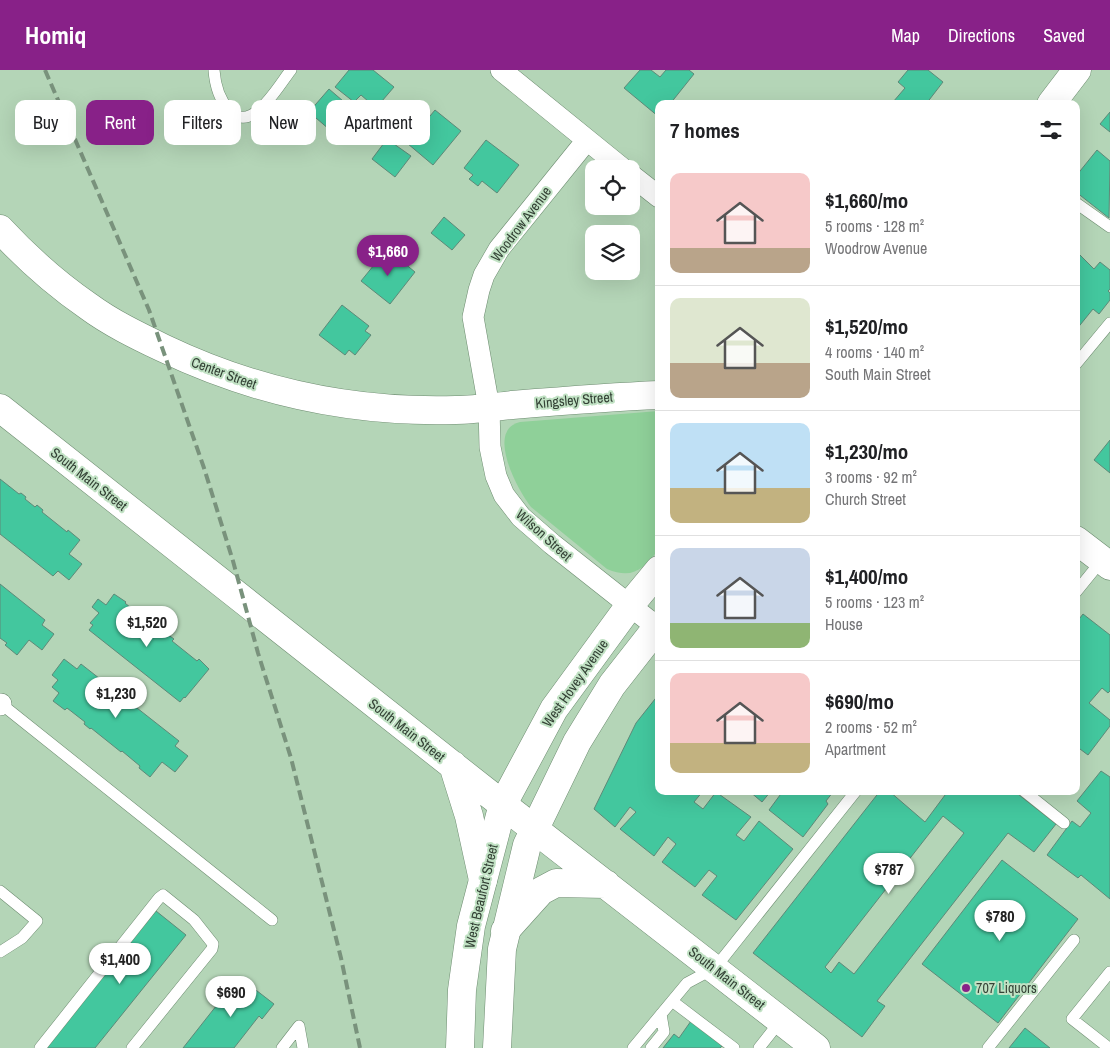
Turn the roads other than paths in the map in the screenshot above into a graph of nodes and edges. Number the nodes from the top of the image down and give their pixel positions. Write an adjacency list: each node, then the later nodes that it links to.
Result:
1 (214, 70): 2 (lane)
2 (291, 70)
3 (501, 70): 6 (street)
4 (1077, 70): 5 (main road)
5 (1054, 100)
6 (587, 140): 7 (street); 16 (street, Woodrow Avenue)
7 (612, 160)
8 (640, 182): 9 (street)
9 (655, 194)
10 (1080, 206): 11 (lane)
11 (1110, 227)
12 (0, 229): 16 (main road, Center Street)
13 (1110, 323): 14 (lane)
14 (1080, 359)
15 (655, 395): 16 (main road, Kingsley Street)
16 (489, 407): 22 (street, Wilson Street)
17 (0, 408): 26 (main road, South Main Street)
18 (1080, 543): 19 (main road)
19 (1106, 563): 21 (lane)
20 (655, 575): 22 (main road, West Hovey Avenue)
21 (1080, 588)
22 (630, 605): 23 (street, Wilson Street); 29 (main road, West Hovey Avenue)
23 (655, 624)
24 (655, 630): 31 (main road)
25 (0, 704): 35 (lane)
26 (452, 765): 29 (main road, South Main Street); 32 (main road)
27 (853, 795): 39 (lane)
28 (1029, 795): 30 (lane)
29 (503, 804): 31 (main road, South Main Street); 32 (main road, West Beaufort Street)
30 (1064, 823)
31 (535, 828): 33 (main road, South Main Street); 36 (main road)
32 (483, 880): 48 (main road, West Beaufort Street)
33 (606, 884): 36 (main road); 39 (main road, South Main Street)
34 (0, 891): 38 (lane)
35 (272, 920)
36 (505, 931): 49 (main road)
37 (1074, 940): 55 (lane)
38 (0, 952)
39 (715, 968): 41 (lane); 43 (main road, South Main Street)
40 (1110, 972): 56 (lane)
41 (672, 1002): 42 (lane); 52 (lane)
42 (661, 1014): 50 (lane); 51 (lane)
43 (781, 1020): 53 (lane); 54 (main road, South Main Street)
44 (40, 1048): 45 (lane)
45 (132, 1048)
46 (282, 1048): 47 (lane)
47 (303, 1048)
48 (460, 1048)
49 (497, 1048)
50 (632, 1048)
51 (651, 1048)
52 (734, 1048)
53 (759, 1048)
54 (816, 1048)
55 (988, 1048)
56 (1109, 1048)

